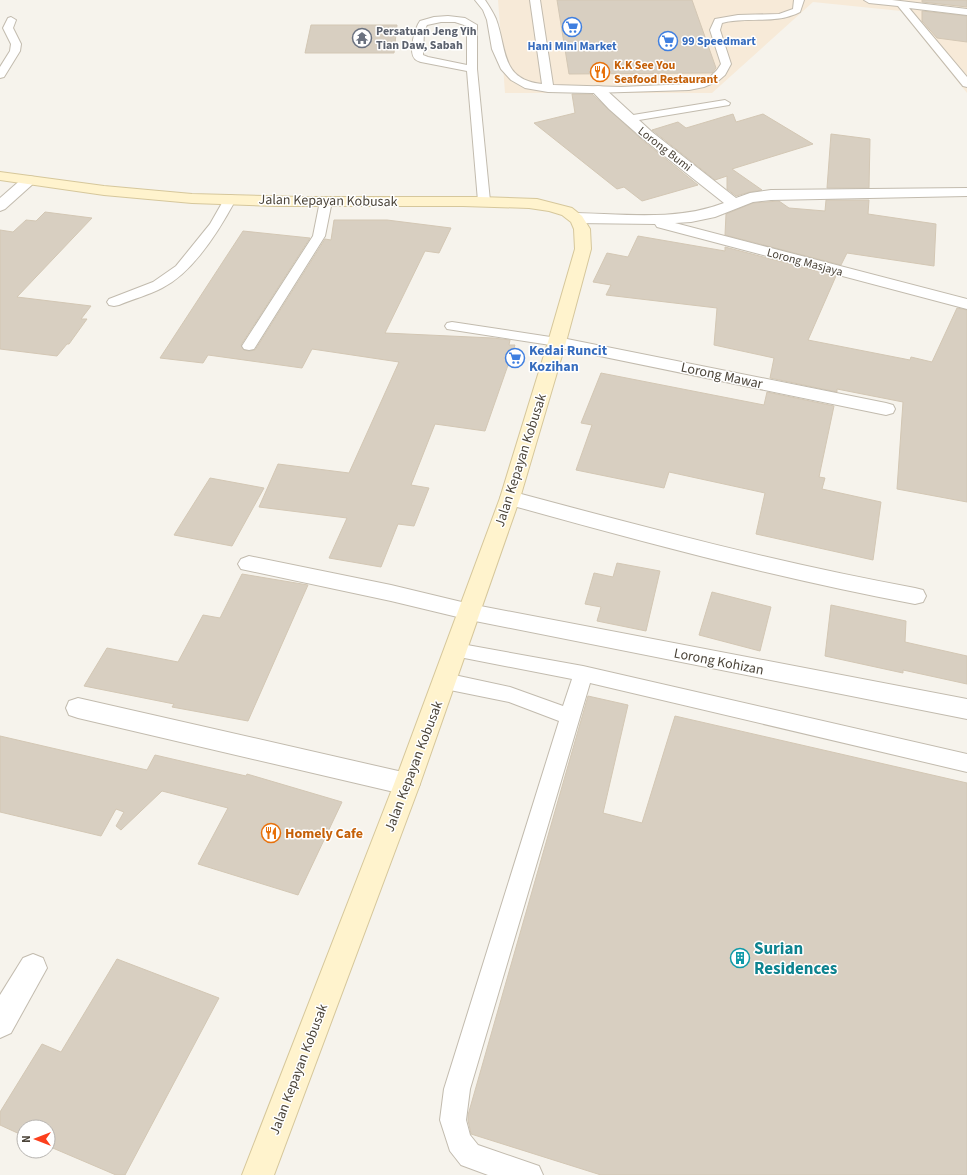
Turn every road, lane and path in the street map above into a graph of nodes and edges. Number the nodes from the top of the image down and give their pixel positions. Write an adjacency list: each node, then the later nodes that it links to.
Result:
1 (480, 0): 8 (lane)
2 (495, 0): 8 (lane)
3 (535, 0): 13 (lane)
4 (799, 0): 14 (lane)
5 (869, 0): 6 (lane)
6 (901, 4): 7 (lane); 12 (lane)
7 (967, 12)
8 (490, 13): 13 (lane)
9 (10, 20): 11 (lane)
10 (472, 69): 10 (lane); 22 (lane)
11 (0, 75)
12 (967, 84)
13 (548, 89): 14 (lane)
14 (598, 90): 16 (street, Lorong Bumi)
15 (725, 103): 16 (lane)
16 (627, 119): 23 (street, Lorong Bumi)
17 (0, 176): 18 (street, Jalan Kepayan Kobusak)
18 (29, 180): 20 (street, Jalan Kepayan Kobusak); 24 (street)
19 (967, 192): 23 (street, Lorong Masjaya)
20 (230, 199): 21 (street, Jalan Kepayan Kobusak); 27 (lane)
21 (326, 201): 22 (street, Jalan Kepayan Kobusak); 31 (lane)
22 (484, 201): 25 (street, Jalan Kepayan Kobusak)
23 (734, 204): 26 (street, Lorong Masjaya)
24 (0, 206)
25 (576, 218): 26 (street, Lorong Masjaya); 30 (street, Jalan Kepayan Kobusak)
26 (643, 219): 28 (street, Lorong Masjaya)
27 (114, 302)
28 (967, 304)
29 (452, 326): 30 (lane)
30 (557, 342): 32 (street, Lorong Mawar); 33 (street, Jalan Kepayan Kobusak)
31 (249, 346)
32 (886, 409)
33 (510, 498): 35 (street); 36 (street, Jalan Kepayan Kobusak)
34 (249, 564): 36 (street, Lorong Kohizan)
35 (915, 596)
36 (470, 612): 37 (street, Jalan Kepayan Kobusak); 41 (street, Lorong Kohizan)
37 (456, 650): 38 (lane); 39 (street, Jalan Kepayan Kobusak)
38 (583, 674): 42 (lane); 43 (lane)
39 (445, 681): 42 (lane); 44 (street, Jalan Kepayan Kobusak)
40 (78, 708): 44 (street)
41 (967, 709)
42 (569, 716): 48 (lane)
43 (967, 763)
44 (407, 784): 47 (street, Jalan Kepayan Kobusak)
45 (33, 968): 46 (street)
46 (0, 1023)
47 (258, 1175)
48 (530, 1175)

